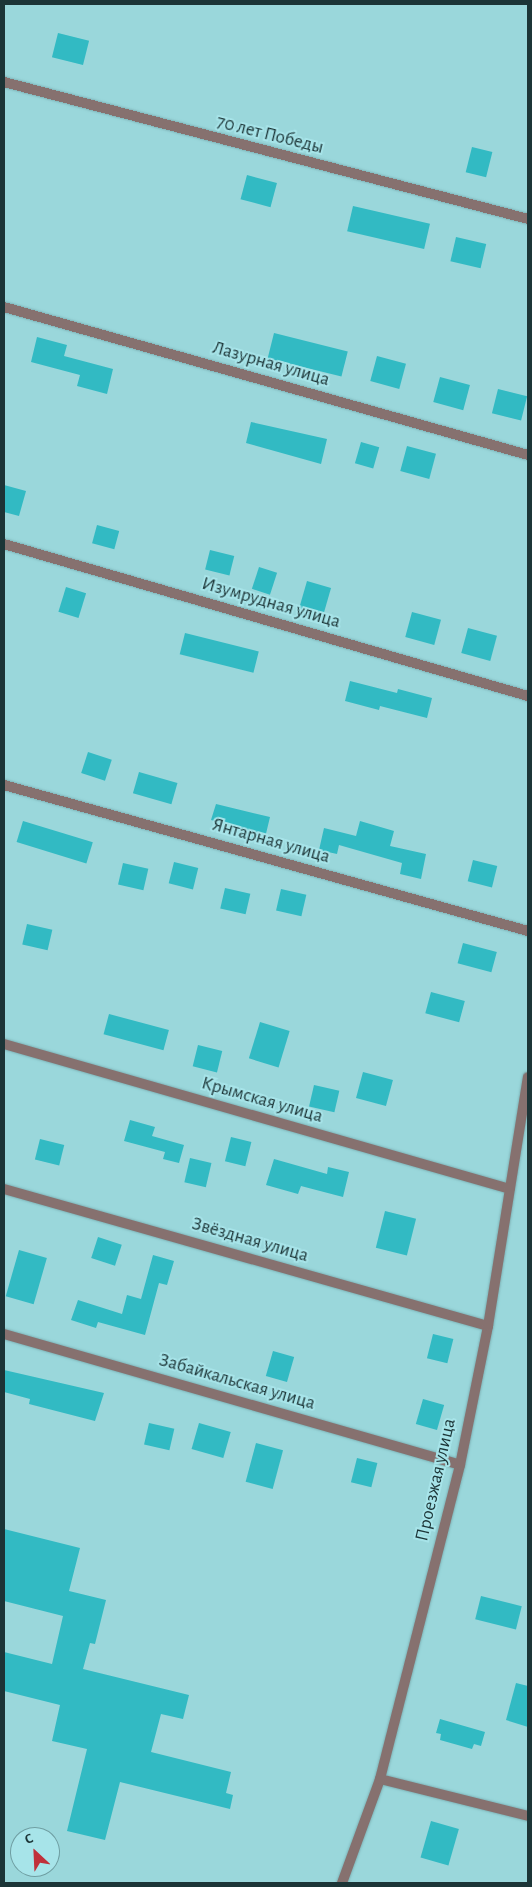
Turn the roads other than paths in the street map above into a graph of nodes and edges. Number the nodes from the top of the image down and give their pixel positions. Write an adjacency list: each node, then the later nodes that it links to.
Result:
1 (4, 82): 2 (street, 70 лет Победы)
2 (528, 219)
3 (4, 307): 4 (street, Лазурная улица)
4 (528, 456)
5 (4, 544): 6 (street, Изумрудная улица)
6 (528, 696)
7 (4, 785): 8 (street, Янтарная улица)
8 (528, 931)
9 (4, 1044): 12 (street, Крымская улица)
10 (528, 1077): 12 (street, Проезжая улица)
11 (4, 1189): 13 (street, Звёздная улица)
12 (510, 1189): 13 (street, Проезжая улица)
13 (488, 1326): 15 (street, Проезжая улица)
14 (4, 1334): 15 (street, Забайкальская улица)
15 (460, 1465): 16 (street, Проезжая улица)
16 (380, 1779): 17 (street); 18 (street, Проезжая улица)
17 (528, 1816)
18 (342, 1883)

